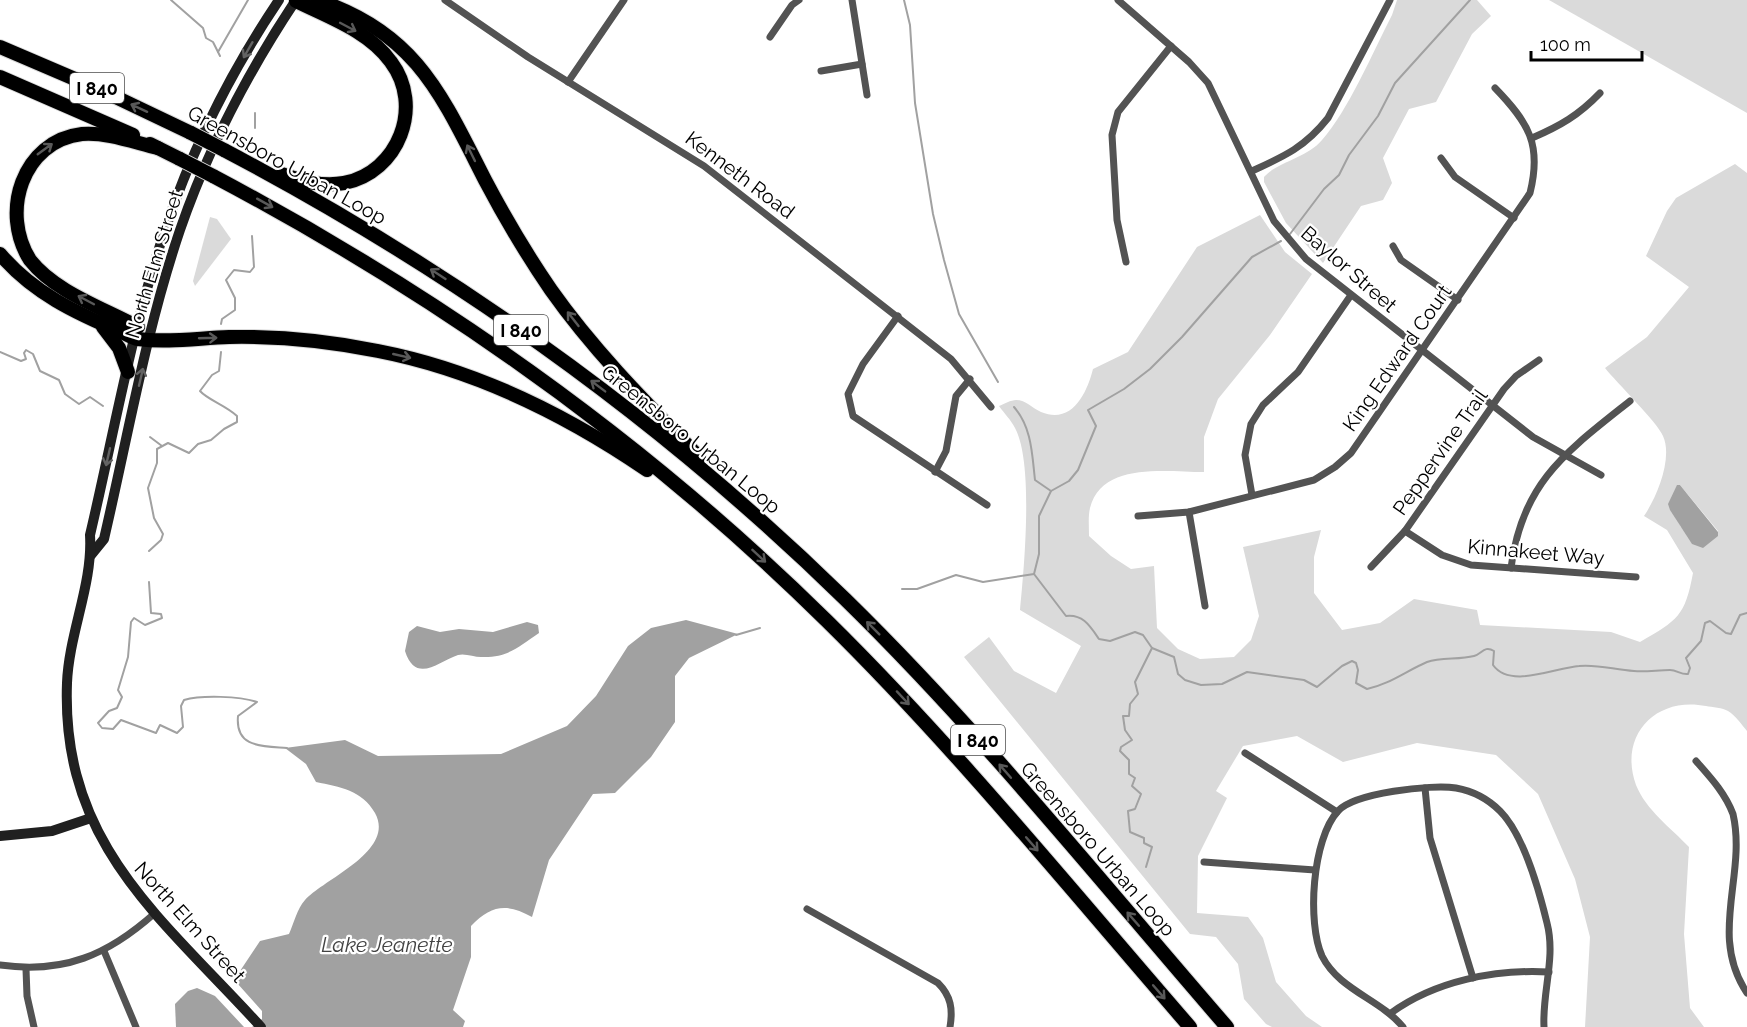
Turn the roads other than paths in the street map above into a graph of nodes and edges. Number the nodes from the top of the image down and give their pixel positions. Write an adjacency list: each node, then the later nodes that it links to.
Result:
1 (279, 0): 34 (main road, North Elm Street, one-way to 34)
2 (296, 0): 24 (highway, one-way to 24); 35 (main road, North Elm Street)
3 (318, 0): 10 (highway)
4 (445, 0): 17 (street, Kenneth Road)
5 (624, 0): 17 (street)
6 (799, 0): 11 (street)
7 (852, 0): 14 (street)
8 (1118, 0): 12 (street, Baylor Street)
9 (1390, 0): 25 (street)
10 (336, 4): 51 (highway, one-way to 10)
11 (770, 37)
12 (1171, 46): 25 (street, Baylor Street); 29 (street)
13 (0, 47): 24 (highway, Greensboro Urban Loop / I 840, one-way to 13, bridge)
14 (862, 64): 15 (street); 20 (street)
15 (820, 71)
16 (0, 77): 22 (highway, I 840)
17 (568, 82): 32 (street, Kenneth Road)
18 (1496, 88): 21 (street, King Edward Court)
19 (1600, 93): 21 (street)
20 (867, 95)
21 (1532, 138): 26 (street, King Edward Court)
22 (158, 148): 34 (highway, one-way to 22); 50 (highway, I 840, one-way to 50, bridge)
23 (1441, 158): 26 (street)
24 (248, 163): 51 (highway, Greensboro Urban Loop / I 840, one-way to 24)
25 (1252, 171): 30 (street, Baylor Street)
26 (1514, 218): 31 (street, King Edward Court)
27 (1394, 246): 31 (street)
28 (0, 254): 33 (highway)
29 (1126, 262)
30 (1351, 295): 36 (street, Baylor Street); 46 (street)
31 (1458, 300): 36 (street, King Edward Court)
32 (898, 316): 39 (street, Kenneth Road); 44 (street)
33 (101, 325): 34 (highway); 38 (highway)
34 (137, 333): 35 (highway); 38 (main road, North Elm Street)
35 (150, 339): 50 (highway, one-way to 50); 53 (main road, North Elm Street, one-way to 35)
36 (1422, 352): 41 (street, Baylor Street); 46 (street, King Edward Court)
37 (1539, 360): 41 (street, Peppervine Trail)
38 (128, 372): 53 (main road, North Elm Street, one-way to 53)
39 (970, 379): 42 (street, Kenneth Road); 44 (street)
40 (1630, 401): 43 (street)
41 (1493, 406): 43 (street, Baylor Street); 52 (street, Peppervine Trail)
42 (991, 407)
43 (1564, 456): 45 (street, Baylor Street); 55 (street)
44 (935, 472): 47 (street)
45 (1601, 475)
46 (1252, 495): 48 (street, King Edward Court)
47 (987, 505)
48 (1189, 512): 49 (street, King Edward Court); 57 (street)
49 (1138, 516)
50 (716, 517): 79 (highway, I 840, one-way to 79)
51 (772, 530): 80 (highway, Greensboro Urban Loop / I 840, one-way to 51)
52 (1405, 531): 54 (street, Peppervine Trail); 55 (street, Kinnakeet Way)
53 (91, 555): 62 (main road, North Elm Street)
54 (1371, 567)
55 (1511, 568): 56 (street, Kinnakeet Way)
56 (1636, 578)
57 (1205, 606)
58 (1245, 753): 61 (street)
59 (1696, 761): 73 (street)
60 (1425, 788): 61 (street); 71 (street); 72 (street)
61 (1337, 812): 65 (street)
62 (91, 818): 63 (main road); 67 (main road, North Elm Street)
63 (0, 836)
64 (1204, 862): 65 (street)
65 (1315, 870): 74 (street)
66 (807, 909): 78 (street)
67 (155, 913): 68 (street); 77 (main road, North Elm Street)
68 (104, 951): 70 (street); 76 (street)
69 (0, 965): 70 (street)
70 (26, 969): 75 (street)
71 (1549, 972): 72 (street); 82 (street)
72 (1473, 978): 74 (street)
73 (1747, 993)
74 (1391, 1013): 81 (street)
75 (34, 1027)
76 (136, 1027)
77 (261, 1027)
78 (950, 1027)
79 (1190, 1027)
80 (1227, 1027)
81 (1403, 1027)
82 (1544, 1027)

